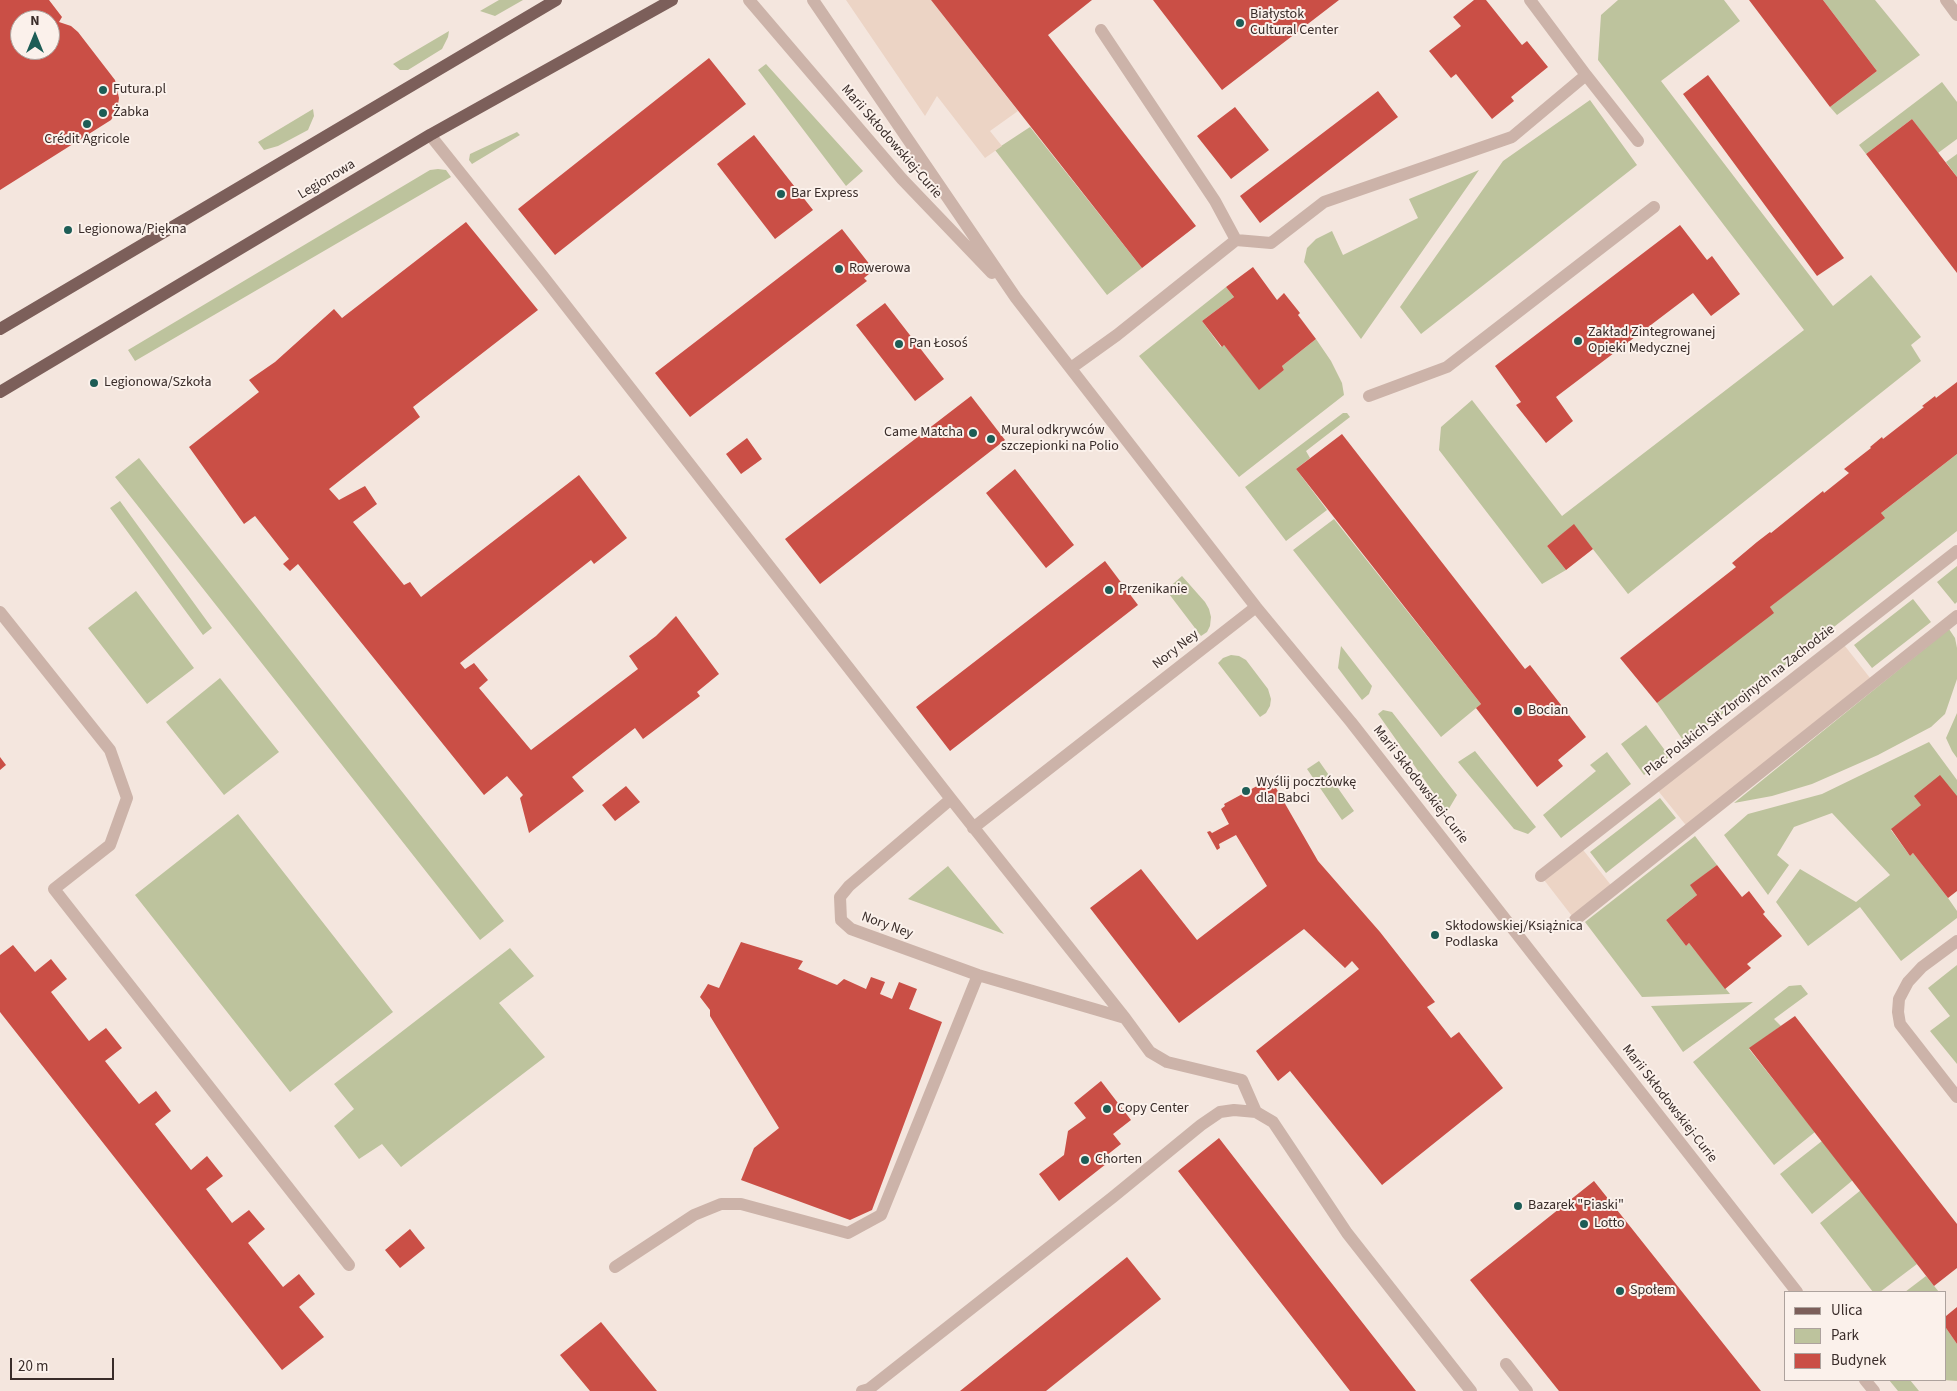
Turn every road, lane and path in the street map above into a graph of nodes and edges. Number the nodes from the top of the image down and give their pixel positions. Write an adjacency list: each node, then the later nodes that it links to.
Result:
1 (556, 0): 15 (main road)
2 (672, 0): 10 (main road, Legionowa)
3 (749, 0): 14 (street, Marii Skłodowskiej-Curie)
4 (813, 0): 14 (street, Marii Skłodowskiej-Curie)
5 (1530, 0): 9 (street)
6 (1946, 0): 7 (street)
7 (1957, 15)
8 (1101, 30): 13 (street)
9 (1586, 75): 11 (street); 13 (street)
10 (430, 135): 17 (main road, Legionowa); 23 (street)
11 (1638, 141)
12 (1654, 207): 18 (street)
13 (1236, 240): 16 (street)
14 (1016, 298): 16 (street, Marii Skłodowskiej-Curie)
15 (0, 329)
16 (1070, 368): 20 (street, Marii Skłodowskiej-Curie)
17 (0, 392)
18 (1369, 396)
19 (1957, 551): 25 (street, Plac Polskich Sił Zbrojnych na Zachodzie)
20 (1256, 608): 24 (street, Nory Ney); 34 (street, Marii Skłodowskiej-Curie)
21 (1957, 616): 26 (street)
22 (2, 620): 32 (street)
23 (951, 799): 24 (street); 28 (street, Nory Ney)
24 (974, 828): 29 (street)
25 (1541, 876)
26 (1575, 920)
27 (1957, 941): 30 (street)
28 (978, 975): 29 (street, Nory Ney); 33 (street)
29 (1125, 1018): 31 (street)
30 (1957, 1097)
31 (1256, 1112): 37 (street); 38 (street)
32 (349, 1265)
33 (615, 1267)
34 (1796, 1291)
35 (1506, 1364): 39 (street)
36 (1866, 1381): 40 (street)
37 (862, 1391)
38 (1471, 1391)
39 (1527, 1391)
40 (1874, 1391)

